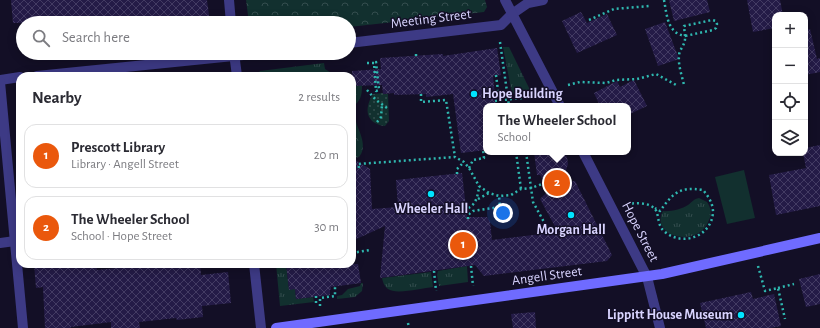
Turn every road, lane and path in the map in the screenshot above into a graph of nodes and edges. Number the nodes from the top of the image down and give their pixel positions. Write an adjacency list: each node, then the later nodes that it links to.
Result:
1 (229, 0): 7 (street)
2 (505, 0): 6 (street)
3 (543, 0): 6 (street, Meeting Street)
4 (664, 0): 9 (path)
5 (649, 6): 8 (path)
6 (512, 14): 10 (street, Meeting Street); 35 (street)
7 (230, 16)
8 (589, 20)
9 (686, 36): 9 (path); 26 (path)
10 (356, 42)
11 (500, 42): 31 (path)
12 (416, 52): 13 (path)
13 (416, 56)
14 (187, 60): 19 (street)
15 (234, 60): 20 (street)
16 (367, 63): 17 (path)
17 (374, 63): 18 (path); 18 (path)
18 (379, 71): 22 (path)
19 (75, 72)
20 (236, 72)
21 (496, 75): 32 (path)
22 (380, 77)
23 (16, 78): 24 (street)
24 (0, 80): 60 (street)
25 (568, 85): 27 (path)
26 (684, 85)
27 (678, 86)
28 (367, 90): 36 (path)
29 (421, 94): 43 (path)
30 (539, 96): 31 (path)
31 (508, 100): 32 (path); 34 (path)
32 (499, 101): 33 (path)
33 (495, 102)
34 (508, 103)
35 (558, 103)
36 (382, 105): 37 (path); 38 (path)
37 (387, 108)
38 (377, 122)
39 (484, 155): 46 (path)
40 (516, 155): 51 (path)
41 (526, 155): 50 (path)
42 (586, 155): 74 (street, Hope Street)
43 (455, 157): 44 (path); 45 (path)
44 (464, 162): 46 (path); 47 (path)
45 (359, 168)
46 (469, 168): 49 (path)
47 (457, 174)
48 (545, 183): 50 (path)
49 (480, 186): 52 (path); 54 (path)
50 (531, 188): 51 (path); 62 (path)
51 (521, 189): 53 (path)
52 (489, 193): 53 (path); 54 (path)
53 (499, 196): 59 (path)
54 (478, 199): 57 (path)
55 (627, 204): 56 (path)
56 (655, 208): 56 (path)
57 (467, 210): 58 (path); 59 (path)
58 (454, 212)
59 (468, 215): 61 (path)
60 (16, 217): 64 (street)
61 (468, 220)
62 (550, 233)
63 (820, 238): 74 (main road, Angell Street)
64 (15, 241): 65 (street); 67 (street)
65 (0, 243)
66 (370, 250): 68 (path)
67 (16, 252)
68 (356, 252)
69 (471, 266): 76 (path)
70 (758, 266): 78 (path)
71 (17, 268): 85 (street)
72 (254, 268): 86 (street)
73 (434, 271): 79 (path)
74 (647, 276): 87 (main road, Angell Street); 89 (street, Hope Street)
75 (794, 284): 78 (path)
76 (473, 286)
77 (335, 287): 82 (path)
78 (778, 288): 83 (path)
79 (436, 291)
80 (316, 296): 81 (path)
81 (316, 306)
82 (320, 306)
83 (785, 319)
84 (408, 323): 88 (path)
85 (23, 328)
86 (261, 328)
87 (276, 328)
88 (409, 328)
89 (660, 328)

